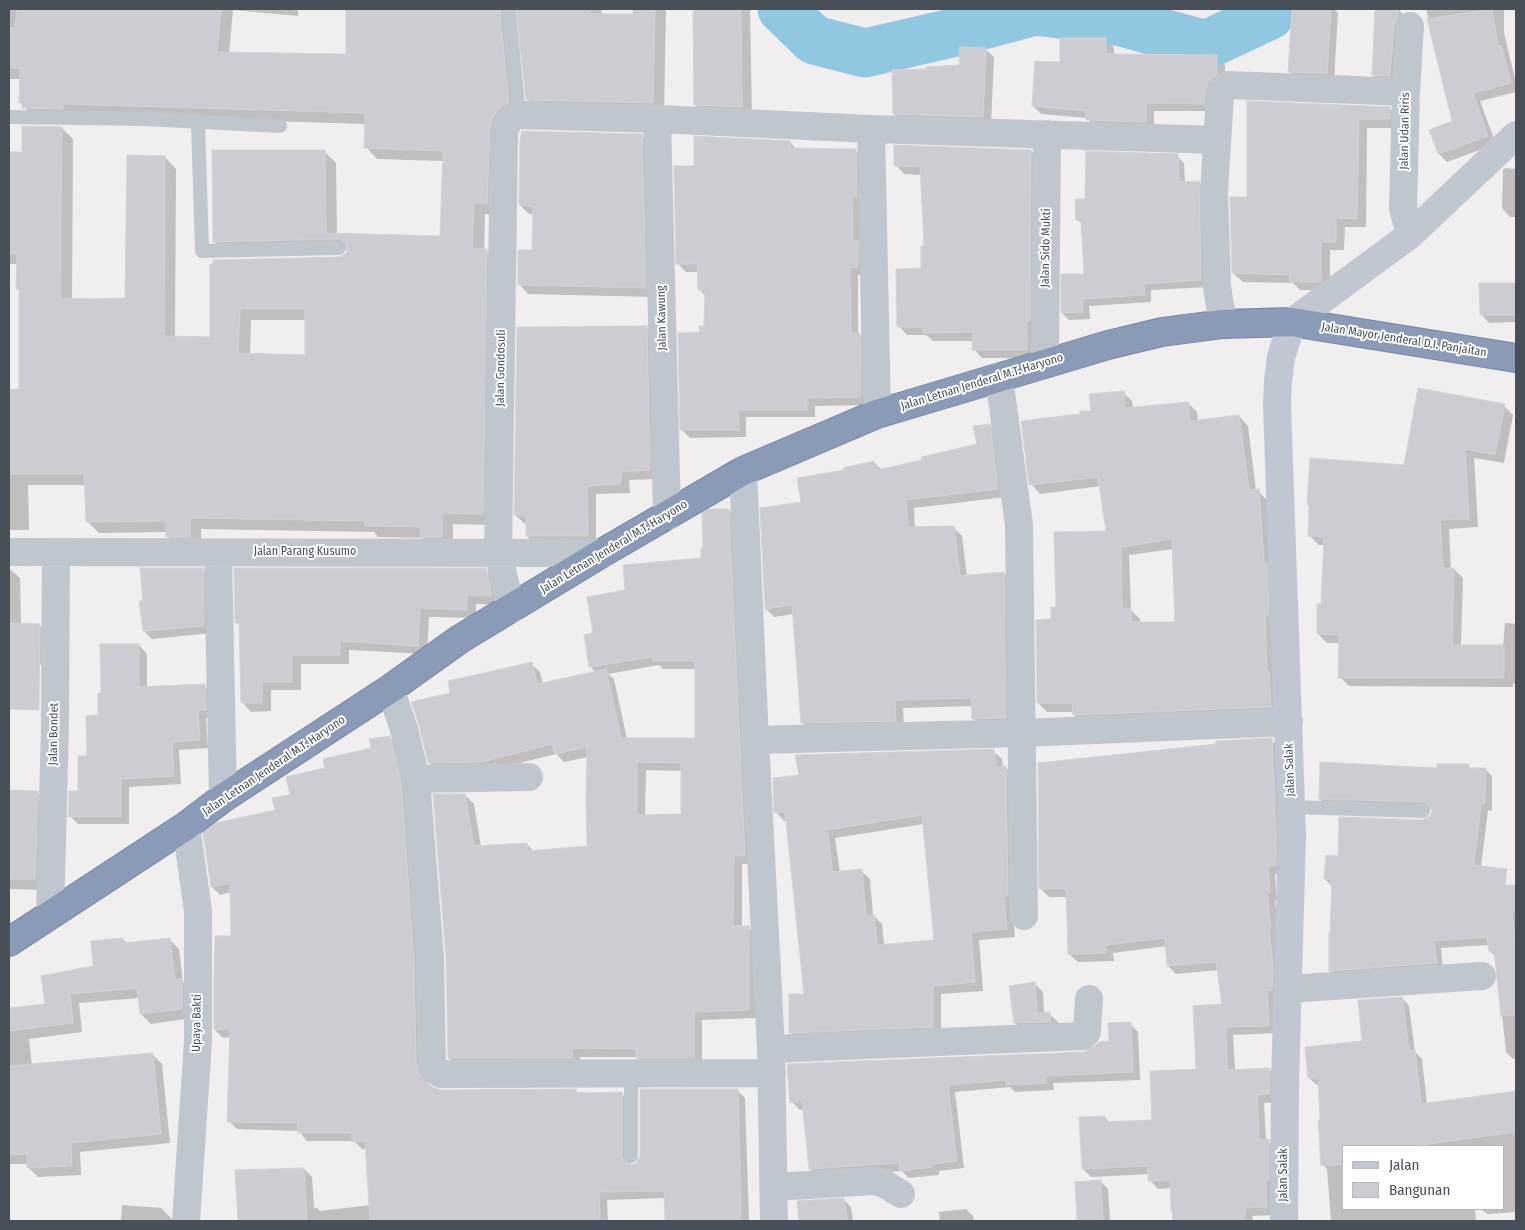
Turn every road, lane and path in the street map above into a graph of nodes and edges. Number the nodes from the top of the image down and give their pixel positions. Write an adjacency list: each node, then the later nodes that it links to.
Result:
1 (509, 13): 6 (lane)
2 (1410, 26): 3 (street, Jalan Udan Riris)
3 (1406, 92): 12 (street); 13 (street, Jalan Udan Riris)
4 (9, 117): 7 (lane)
5 (657, 119): 6 (street); 9 (street); 22 (street, Jalan Kawung)
6 (512, 121): 25 (street, Jalan Gondosuli)
7 (198, 122): 8 (lane); 14 (lane)
8 (280, 126)
9 (871, 129): 10 (street); 20 (street)
10 (1047, 134): 12 (street); 18 (street, Jalan Sido Mukti)
11 (1515, 138): 13 (street)
12 (1217, 140): 16 (street)
13 (1410, 235): 15 (street)
14 (339, 248)
15 (1292, 322): 16 (highway, Jalan Letnan Jenderal M.T. Haryono); 17 (highway, Jalan Mayor Jenderal D.I. Panjaitan); 30 (street, Jalan Salak)
16 (1223, 324): 18 (highway, Jalan Letnan Jenderal M.T. Haryono)
17 (1516, 358)
18 (1045, 363): 19 (highway, Jalan Letnan Jenderal M.T. Haryono)
19 (999, 377): 20 (highway, Jalan Letnan Jenderal M.T. Haryono); 31 (street)
20 (877, 414): 21 (highway, Jalan Letnan Jenderal M.T. Haryono)
21 (743, 471): 22 (highway, Jalan Letnan Jenderal M.T. Haryono); 32 (street)
22 (667, 516): 27 (highway, Jalan Letnan Jenderal M.T. Haryono)
23 (9, 552): 26 (street, Jalan Parang Kusumo)
24 (218, 552): 25 (street, Jalan Parang Kusumo); 26 (street, Jalan Parang Kusumo); 35 (street)
25 (498, 552): 27 (street, Jalan Parang Kusumo); 28 (street, Jalan Gondosuli)
26 (56, 553): 39 (street, Jalan Bondet)
27 (602, 553): 28 (highway, Jalan Letnan Jenderal M.T. Haryono)
28 (511, 608): 29 (highway, Jalan Letnan Jenderal M.T. Haryono)
29 (390, 689): 34 (street); 35 (highway, Jalan Letnan Jenderal M.T. Haryono)
30 (1289, 722): 31 (street); 36 (street, Jalan Salak)
31 (1022, 733): 32 (street); 40 (street)
32 (755, 740): 45 (street)
33 (529, 777): 34 (street)
34 (416, 779): 46 (street)
35 (223, 798): 38 (highway, Jalan Letnan Jenderal M.T. Haryono)
36 (1291, 807): 37 (lane); 43 (street, Jalan Salak)
37 (1423, 811)
38 (186, 826): 39 (highway, Jalan Letnan Jenderal M.T. Haryono); 50 (street, Upaya Bakti)
39 (50, 915): 41 (highway, Jalan Letnan Jenderal M.T. Haryono)
40 (1024, 916)
41 (9, 942)
42 (1482, 976): 43 (street)
43 (1288, 989): 52 (street, Jalan Salak)
44 (1089, 1000): 45 (street)
45 (772, 1061): 46 (street); 48 (street)
46 (630, 1073): 47 (lane)
47 (631, 1156)
48 (774, 1187): 49 (street); 51 (street)
49 (901, 1194)
50 (186, 1221)
51 (774, 1221)
52 (1284, 1221)

